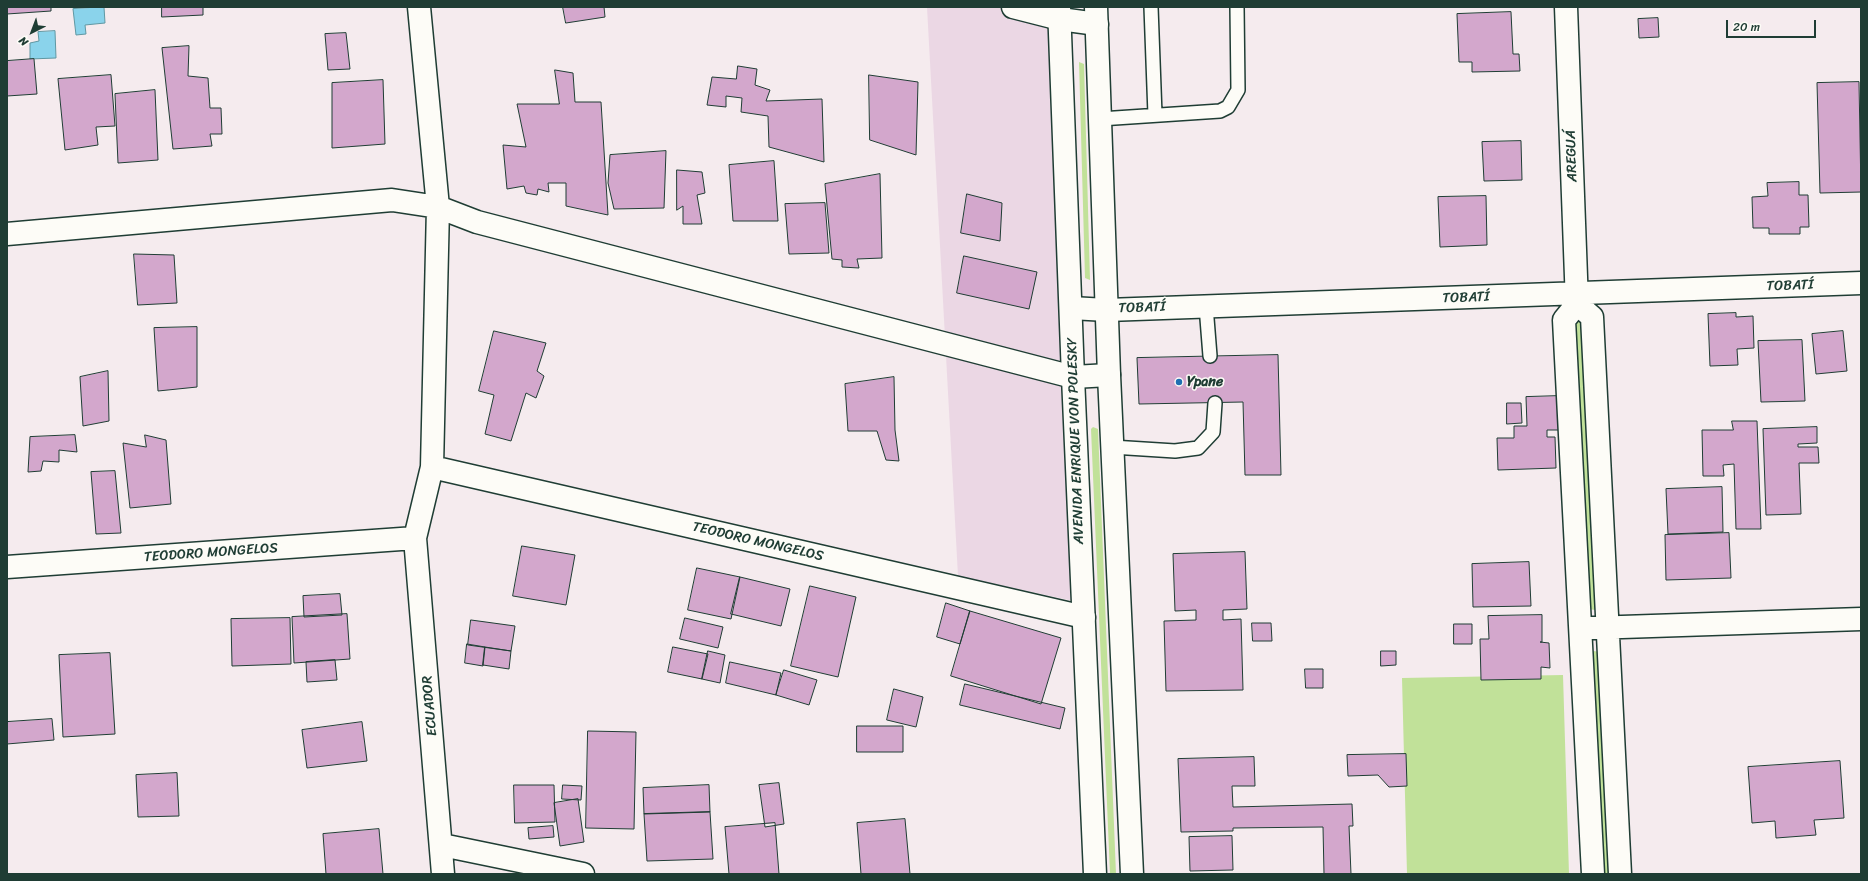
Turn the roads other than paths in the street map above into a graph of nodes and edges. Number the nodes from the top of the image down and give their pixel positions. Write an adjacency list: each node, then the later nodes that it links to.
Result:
1 (419, 7): 10 (street, ECUADOR)
2 (1013, 7): 6 (street)
3 (1152, 7): 8 (lane)
4 (1237, 7): 8 (lane)
5 (1566, 7): 13 (street, AREGUÁ)
6 (1059, 13): 7 (street); 15 (street, AVENIDA ENRIQUE VON POLESKY)
7 (1097, 16): 9 (street)
8 (1155, 115): 9 (lane)
9 (1100, 119): 16 (street)
10 (438, 207): 11 (street); 19 (street); 22 (street, ECUADOR)
11 (7, 234)
12 (1861, 283): 13 (street, TOBATÍ)
13 (1578, 299): 14 (street, TOBATÍ); 27 (street); 28 (street)
14 (1206, 306): 16 (street, TOBATÍ); 17 (lane)
15 (1071, 308): 16 (street, TOBATÍ); 19 (street, AVENIDA ENRIQUE VON POLESKY)
16 (1108, 310): 18 (street)
17 (1210, 356)
18 (1109, 375): 19 (street); 21 (street)
19 (1073, 377): 25 (street, AVENIDA ENRIQUE VON POLESKY)
20 (1215, 403): 21 (lane)
21 (1112, 447): 33 (street)
22 (432, 467): 23 (street, ECUADOR); 25 (street, TEODORO MONGELOS)
23 (415, 538): 24 (street, TEODORO MONGELOS); 29 (street, ECUADOR)
24 (7, 567)
25 (1084, 617): 32 (street, AVENIDA ENRIQUE VON POLESKY)
26 (1861, 619): 27 (street)
27 (1608, 627): 28 (street); 35 (street)
28 (1580, 629): 34 (street)
29 (442, 845): 30 (street, ECUADOR); 31 (street)
30 (443, 874)
31 (583, 874)
32 (1095, 874)
33 (1132, 874)
34 (1593, 874)
35 (1620, 874)

